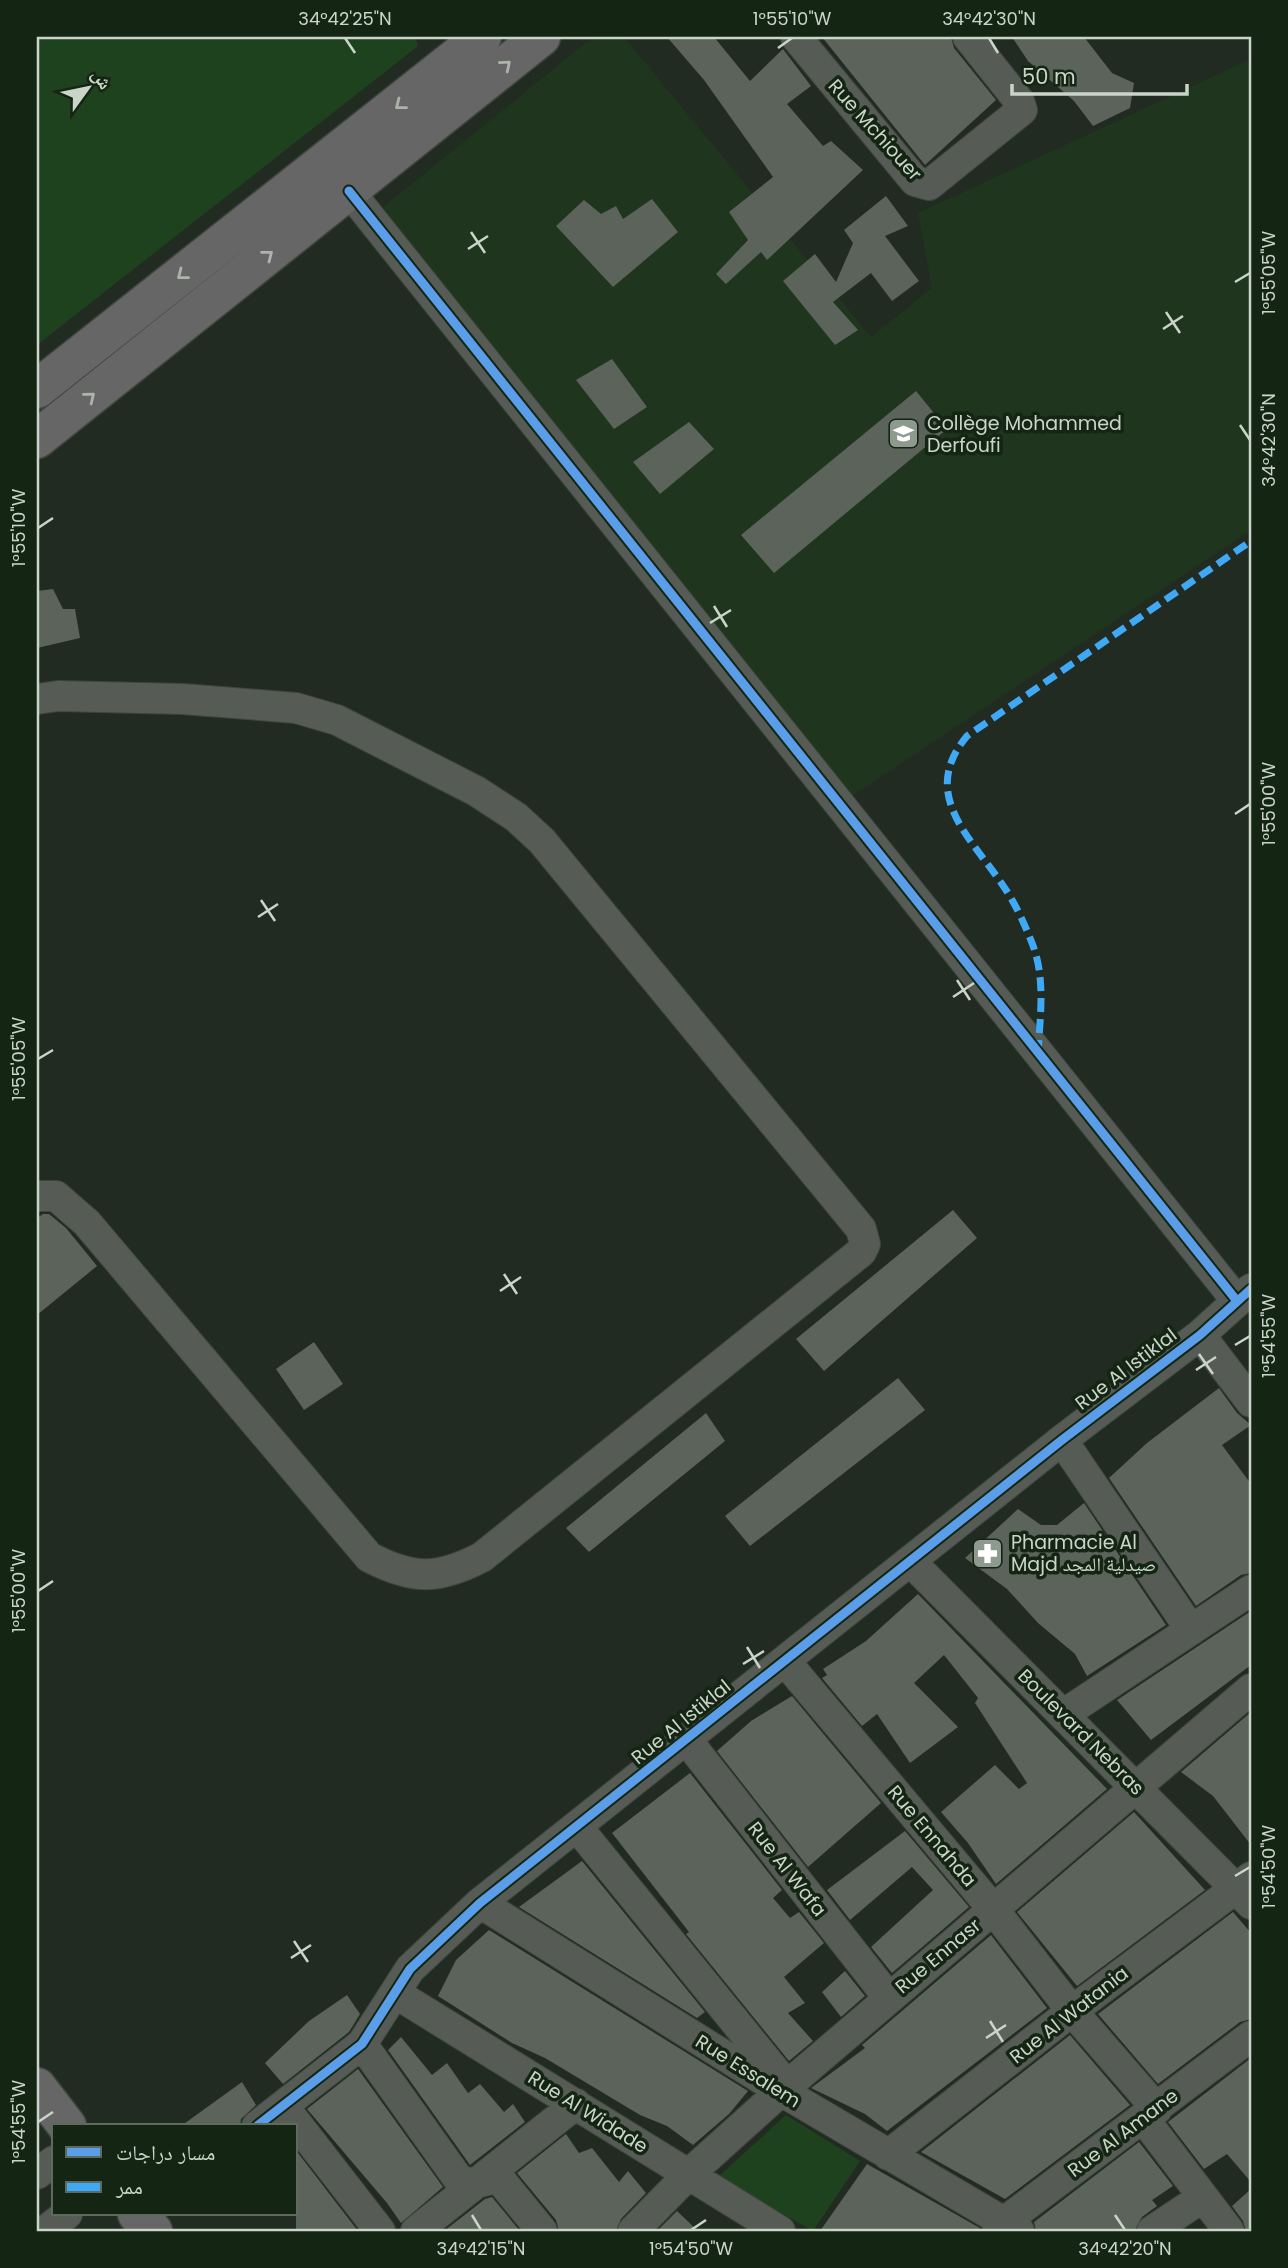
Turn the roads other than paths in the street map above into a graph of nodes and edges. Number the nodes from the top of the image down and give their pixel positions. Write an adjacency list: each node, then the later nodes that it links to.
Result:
1 (482, 37): 5 (main road)
2 (541, 37): 5 (main road, one-way to 2)
3 (796, 37): 4 (street, Rue Mchiouer)
4 (968, 37)
5 (456, 64): 6 (main road); 7 (main road, one-way to 7)
6 (349, 191): 8 (main road, one-way to 6); 11 (street)
7 (37, 389)
8 (37, 439)
9 (37, 699): 10 (street)
10 (37, 1196)
11 (1244, 1295): 12 (street, Rue Al Istiklal)
12 (1200, 1335): 13 (street); 14 (street, Rue Al Istiklal)
13 (1251, 1402)
14 (1062, 1440): 15 (street, Rue Al Istiklal); 17 (street)
15 (911, 1561): 18 (street, Rue Al Istiklal); 20 (street, Boulevard Nebras)
16 (1251, 1590): 17 (street)
17 (1191, 1630): 20 (street)
18 (785, 1661): 21 (street, Rue Al Istiklal); 26 (street, Rue Ennahda)
19 (1251, 1689): 22 (street, Rue Ennasr)
20 (1064, 1714): 22 (street, Boulevard Nebras)
21 (686, 1740): 23 (street, Rue Al Istiklal); 28 (street, Rue Al Wafa)
22 (1137, 1787): 24 (street, Boulevard Nebras); 26 (street, Rue Ennasr)
23 (578, 1828): 25 (street, Rue Al Istiklal); 33 (street)
24 (1246, 1890): 29 (street, Rue Al Watania)
25 (480, 1903): 27 (street, Rue Al Istiklal); 33 (street, Rue Essalem)
26 (993, 1909): 28 (street, Rue Ennasr); 29 (street, Rue Ennahda)
27 (395, 1993): 31 (street, Rue Al Istiklal); 34 (street, Rue Al Widade)
28 (888, 1997): 33 (street, Rue Ennasr)
29 (1072, 2011): 36 (street, Rue Ennahda); 41 (street, Rue Al Watania)
30 (1251, 2036): 36 (street, Rue Al Amane)
31 (362, 2044): 35 (street, Rue Al Istiklal); 45 (street)
32 (37, 2087): 37 (main road)
33 (784, 2089): 41 (street, Rue Essalem); 44 (street, Rue Ennasr)
34 (576, 2104): 44 (street, Rue Al Widade); 45 (street)
35 (283, 2106): 38 (street, Rue Al Istiklal); 39 (street)
36 (1151, 2114): 46 (street, Rue Ennahda); 48 (street, Rue Al Amane)
37 (65, 2124)
38 (260, 2124)
39 (297, 2124)
40 (298, 2125): 50 (street)
41 (888, 2155): 48 (street, Rue Essalem)
42 (52, 2163): 43 (street)
43 (37, 2174)
44 (689, 2174): 53 (street, Rue Ennasr); 54 (street, Rue Al Widade)
45 (473, 2184): 51 (street); 52 (street)
46 (1203, 2197): 55 (street); 56 (street, Rue Ennahda)
47 (64, 2216): 49 (street)
48 (1007, 2228)
49 (45, 2231)
50 (380, 2231)
51 (416, 2231)
52 (542, 2231)
53 (633, 2231)
54 (780, 2231)
55 (1152, 2231)
56 (1229, 2231)

